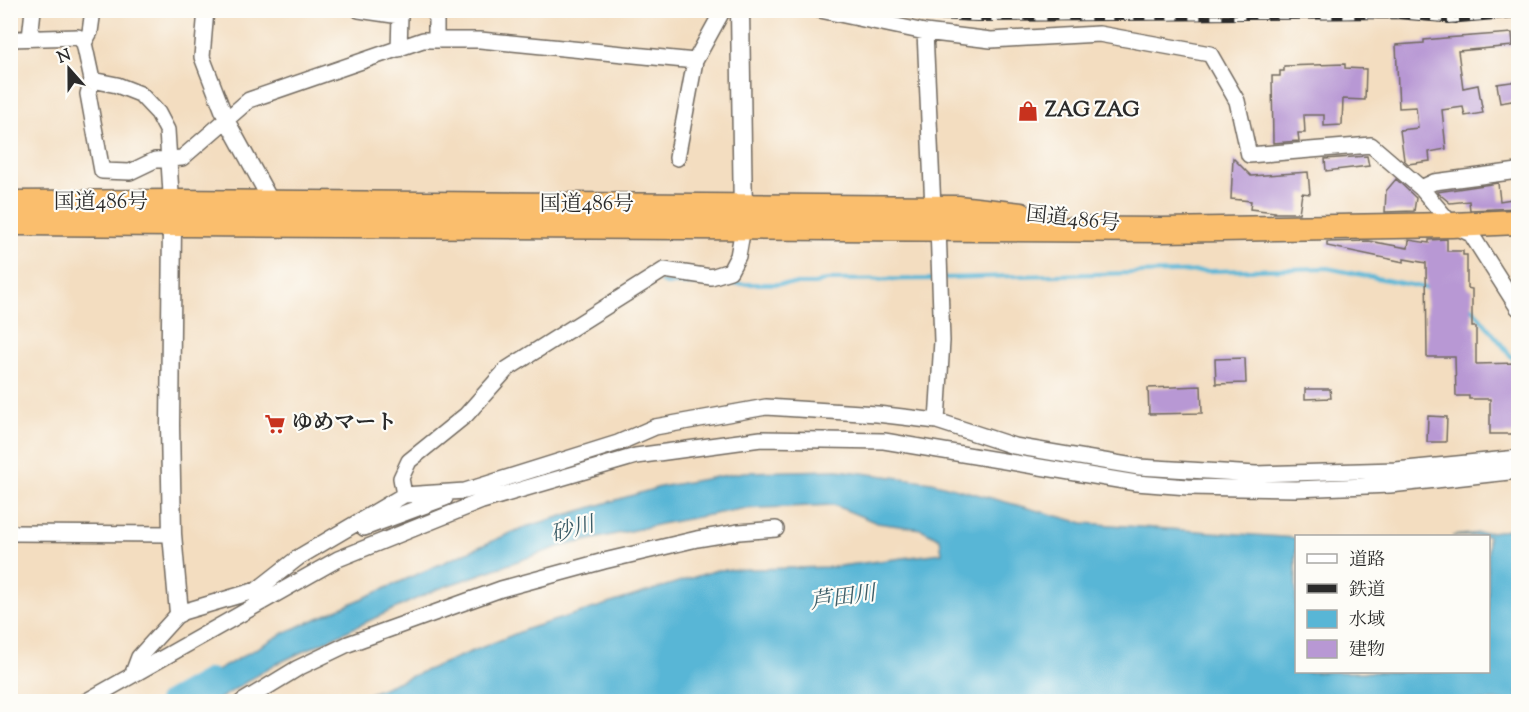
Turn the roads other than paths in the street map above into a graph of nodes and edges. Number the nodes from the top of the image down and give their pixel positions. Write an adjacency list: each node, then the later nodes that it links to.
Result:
1 (33, 10): 10 (street)
2 (93, 10): 13 (street)
3 (207, 10): 17 (street)
4 (359, 10): 14 (street)
5 (436, 10): 12 (street)
6 (723, 10): 15 (street)
7 (740, 10): 25 (street)
8 (819, 10): 9 (street)
9 (925, 32): 21 (street); 26 (street)
10 (30, 38): 11 (street); 13 (street)
11 (10, 39)
12 (436, 40): 14 (street); 15 (street)
13 (84, 43): 16 (street)
14 (399, 49): 17 (street)
15 (695, 61): 18 (street)
16 (92, 80): 19 (street); 19 (street)
17 (226, 119): 19 (street); 23 (street)
18 (677, 158)
19 (167, 159): 24 (street)
20 (1518, 171): 21 (street)
21 (1421, 188): 29 (street)
22 (10, 203): 24 (highway, 国道486号)
23 (272, 203): 24 (highway, 国道486号); 25 (highway, 国道486号)
24 (172, 214): 25 (highway, 国道486号); 28 (highway, 国道486号); 38 (street)
25 (743, 217): 26 (highway, 国道486号); 35 (street)
26 (936, 218): 29 (highway, 国道486号); 31 (street)
27 (1518, 222): 29 (highway, 国道486号)
28 (10, 223)
29 (1452, 225): 30 (street)
30 (1518, 308)
31 (937, 421): 32 (street); 34 (street)
32 (1518, 458)
33 (1518, 471): 40 (street)
34 (465, 491): 35 (street); 39 (street)
35 (404, 495): 39 (street)
36 (776, 530): 44 (street)
37 (10, 533): 38 (street)
38 (172, 534): 41 (street)
39 (299, 557): 40 (street)
40 (262, 594): 41 (street); 42 (street)
41 (179, 613): 42 (street)
42 (133, 673): 43 (street)
43 (86, 702)
44 (242, 702)

